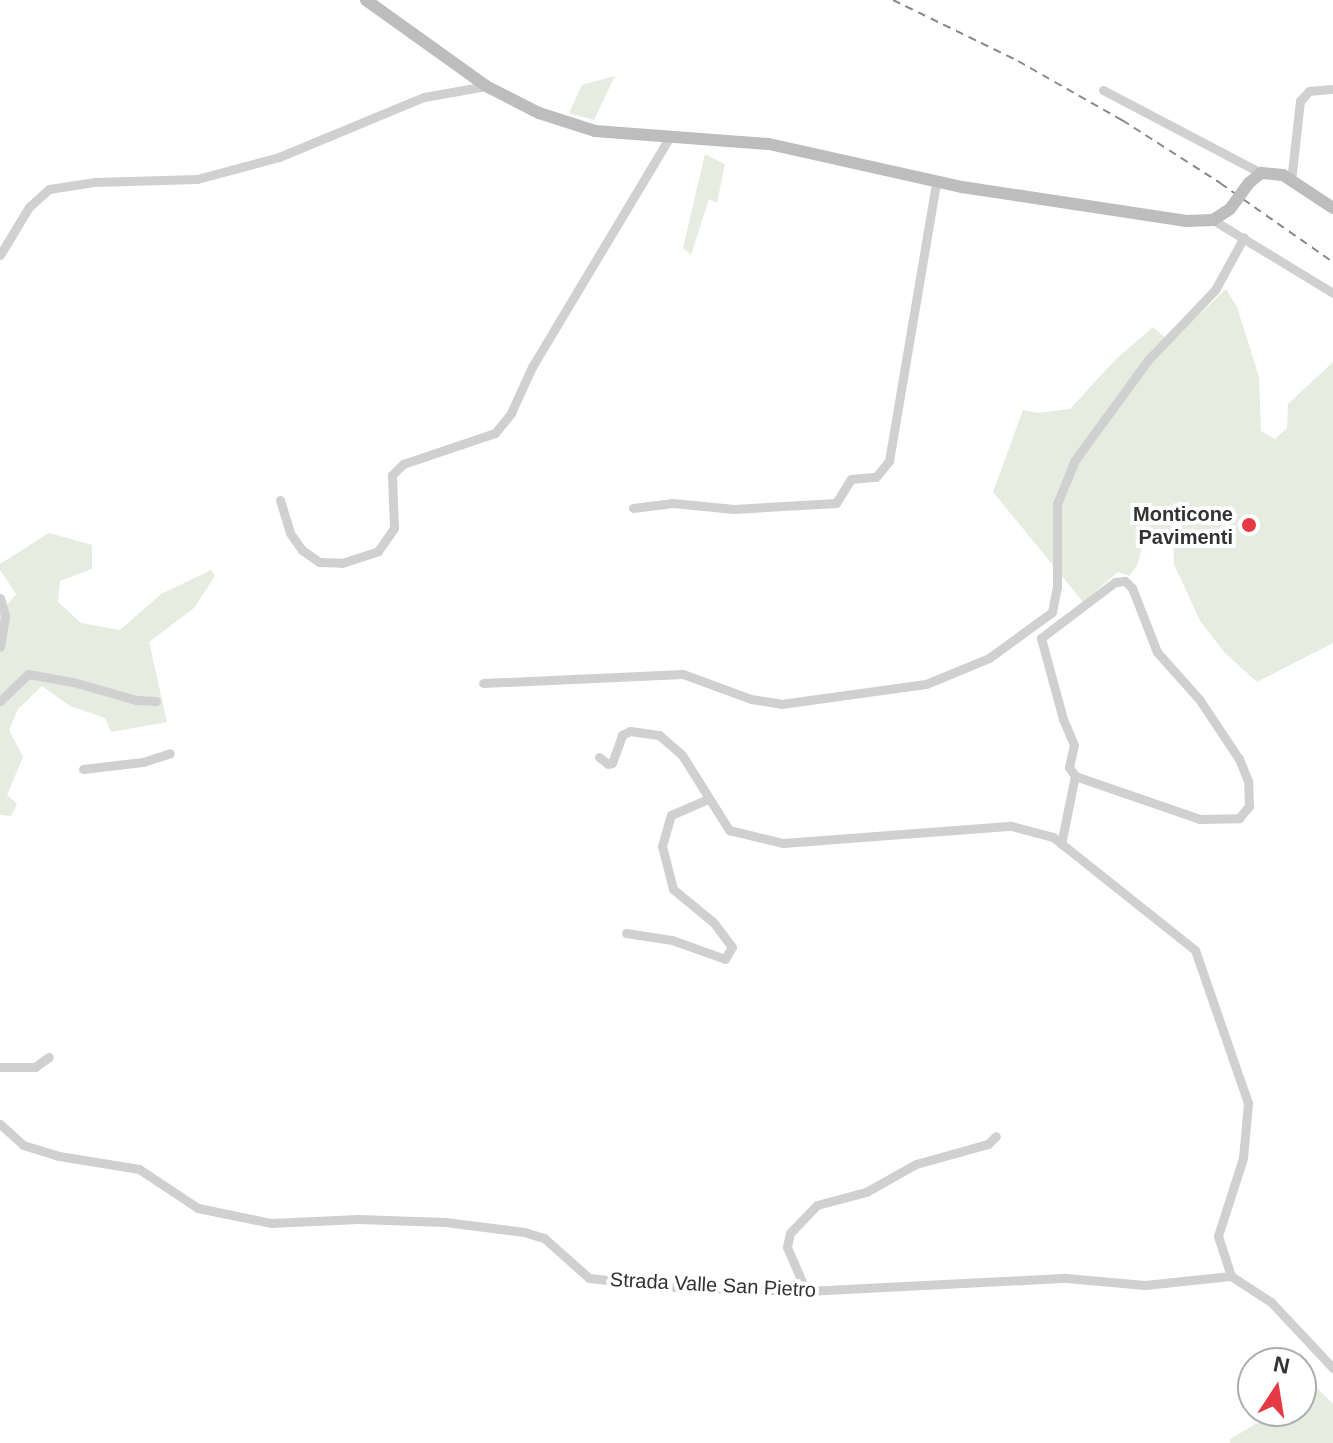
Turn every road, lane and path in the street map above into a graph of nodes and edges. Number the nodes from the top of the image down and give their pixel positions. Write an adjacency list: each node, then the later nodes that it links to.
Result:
1 (366, 0): 2 (street)
2 (486, 86): 5 (street); 13 (street)
3 (1331, 89): 7 (street)
4 (1103, 90): 6 (street)
5 (669, 138): 8 (street); 15 (street)
6 (1261, 173): 7 (street); 10 (street, bridge)
7 (1291, 181): 9 (street)
8 (936, 182): 11 (street); 16 (street)
9 (1333, 208)
10 (1230, 209): 11 (street); 12 (street)
11 (1210, 220): 12 (street)
12 (1244, 237): 14 (street); 18 (street)
13 (0, 255)
14 (1333, 293)
15 (280, 500)
16 (633, 508)
17 (0, 598): 20 (street)
18 (1025, 634): 19 (street); 21 (street)
19 (1041, 642): 27 (street); 27 (street)
20 (0, 647)
21 (483, 683)
22 (0, 701): 23 (street)
23 (156, 701)
24 (170, 753): 26 (street)
25 (599, 757): 28 (street)
26 (83, 769)
27 (1075, 776): 29 (street)
28 (708, 799): 29 (street); 30 (street)
29 (1061, 844): 35 (street)
30 (626, 933)
31 (49, 1057): 32 (street)
32 (0, 1067)
33 (0, 1124): 36 (street, Strada Valle San Pietro)
34 (996, 1136): 36 (street)
35 (1231, 1276): 36 (street, Strada Valle San Pietro); 37 (street)
36 (806, 1291)
37 (1333, 1368)

